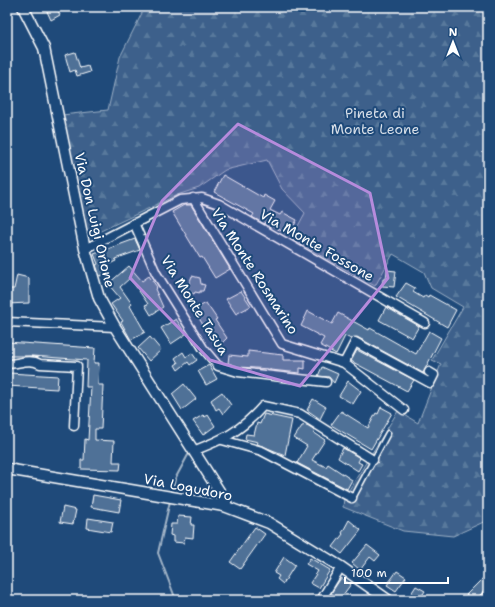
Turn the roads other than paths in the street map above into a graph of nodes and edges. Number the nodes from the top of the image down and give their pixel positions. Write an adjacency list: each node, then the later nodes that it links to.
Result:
1 (23, 7): 4 (street, Via Don Luigi Orione)
2 (193, 198): 3 (street); 6 (street, Via Monte Fossone); 8 (street, Via Monte Rosmarino)
3 (134, 224): 4 (street); 11 (street, Via Monte Tasua)
4 (85, 249): 7 (street, Via Don Luigi Orione)
5 (7, 322): 7 (street)
6 (424, 323)
7 (115, 327): 16 (street, Via Don Luigi Orione)
8 (344, 363): 10 (street); 12 (street, Via Monte Rosmarino)
9 (7, 364): 13 (street)
10 (428, 372)
11 (326, 382)
12 (404, 410)
13 (74, 426)
14 (388, 433): 17 (lane)
15 (222, 440): 16 (street); 17 (street); 19 (street)
16 (193, 452): 20 (street, Via Don Luigi Orione)
17 (374, 460): 19 (lane)
18 (7, 469): 20 (street, Via Logudoro)
19 (352, 498)
20 (224, 506): 21 (street, Via Logudoro)
21 (341, 567): 23 (street); 24 (street, Via Logudoro)
22 (488, 594): 25 (street)
23 (321, 600)
24 (388, 600)
25 (483, 600)

